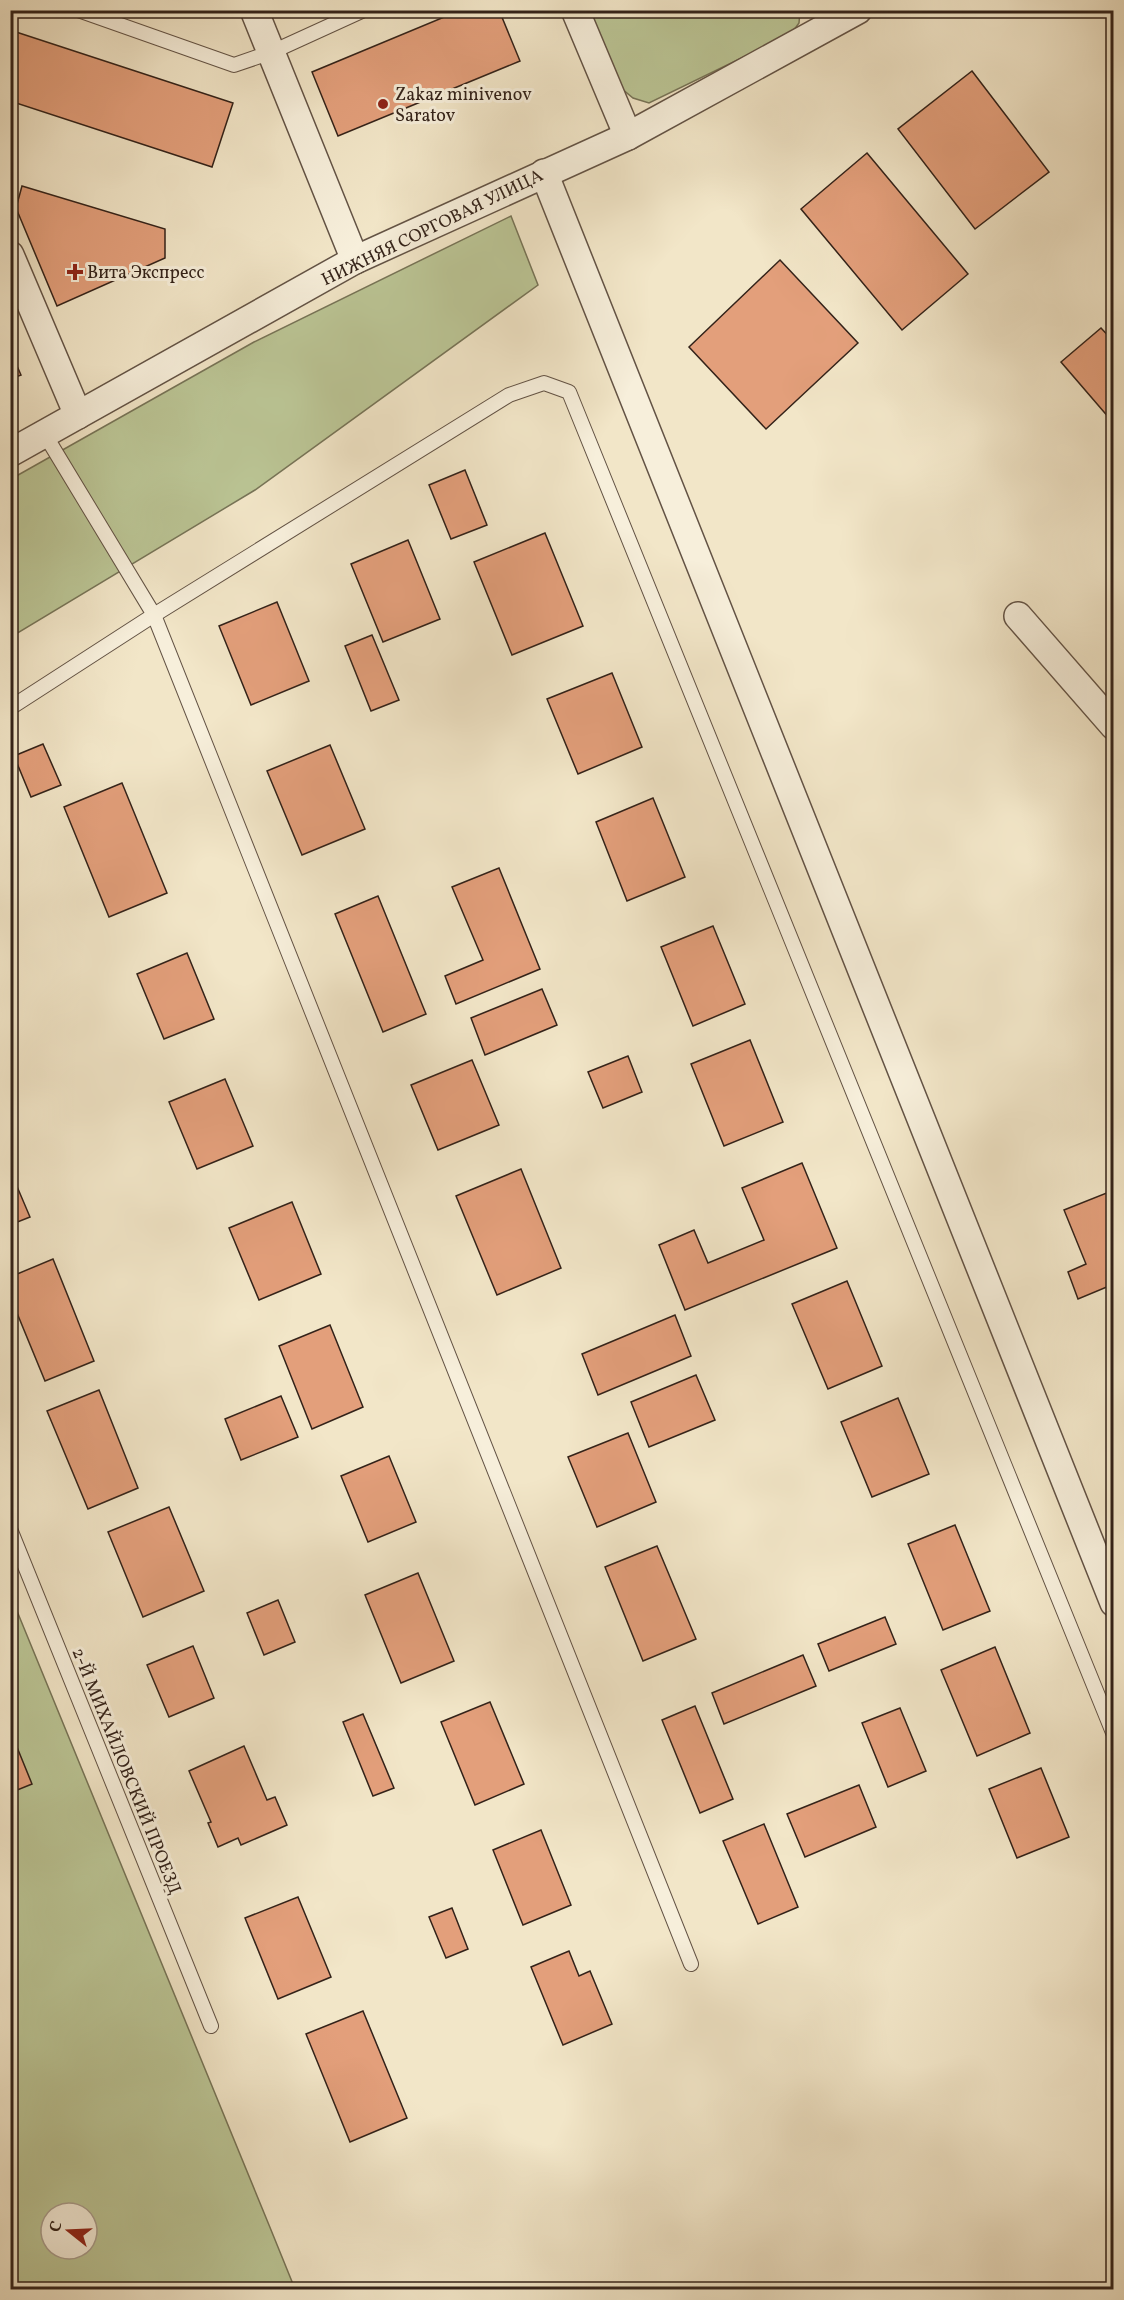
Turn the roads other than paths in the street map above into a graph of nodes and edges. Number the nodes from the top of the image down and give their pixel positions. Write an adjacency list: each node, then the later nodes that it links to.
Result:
1 (78, 10): 6 (lane)
2 (254, 10): 6 (street)
3 (364, 10): 6 (lane)
4 (575, 10): 7 (street)
5 (858, 10): 7 (street, НИЖНЯЯ СОРГОВАЯ УЛИЦА)
6 (272, 52): 10 (street)
7 (628, 136): 8 (street, НИЖНЯЯ СОРГОВАЯ УЛИЦА)
8 (544, 173): 10 (street, НИЖНЯЯ СОРГОВАЯ УЛИЦА); 19 (street)
9 (10, 255): 11 (street)
10 (355, 260): 11 (street, НИЖНЯЯ СОРГОВАЯ УЛИЦА)
11 (78, 415): 12 (street, НИЖНЯЯ СОРГОВАЯ УЛИЦА)
12 (44, 433): 13 (street, НИЖНЯЯ СОРГОВАЯ УЛИЦА); 14 (lane)
13 (10, 453)
14 (154, 615): 16 (lane); 20 (lane); 21 (lane)
15 (1018, 616): 17 (street)
16 (10, 708)
17 (1113, 726)
18 (10, 1529): 22 (lane, 2-Й МИХАЙЛОВСКИЙ ПРОЕЗД)
19 (1113, 1603)
20 (1113, 1735)
21 (691, 1964)
22 (210, 2026)

